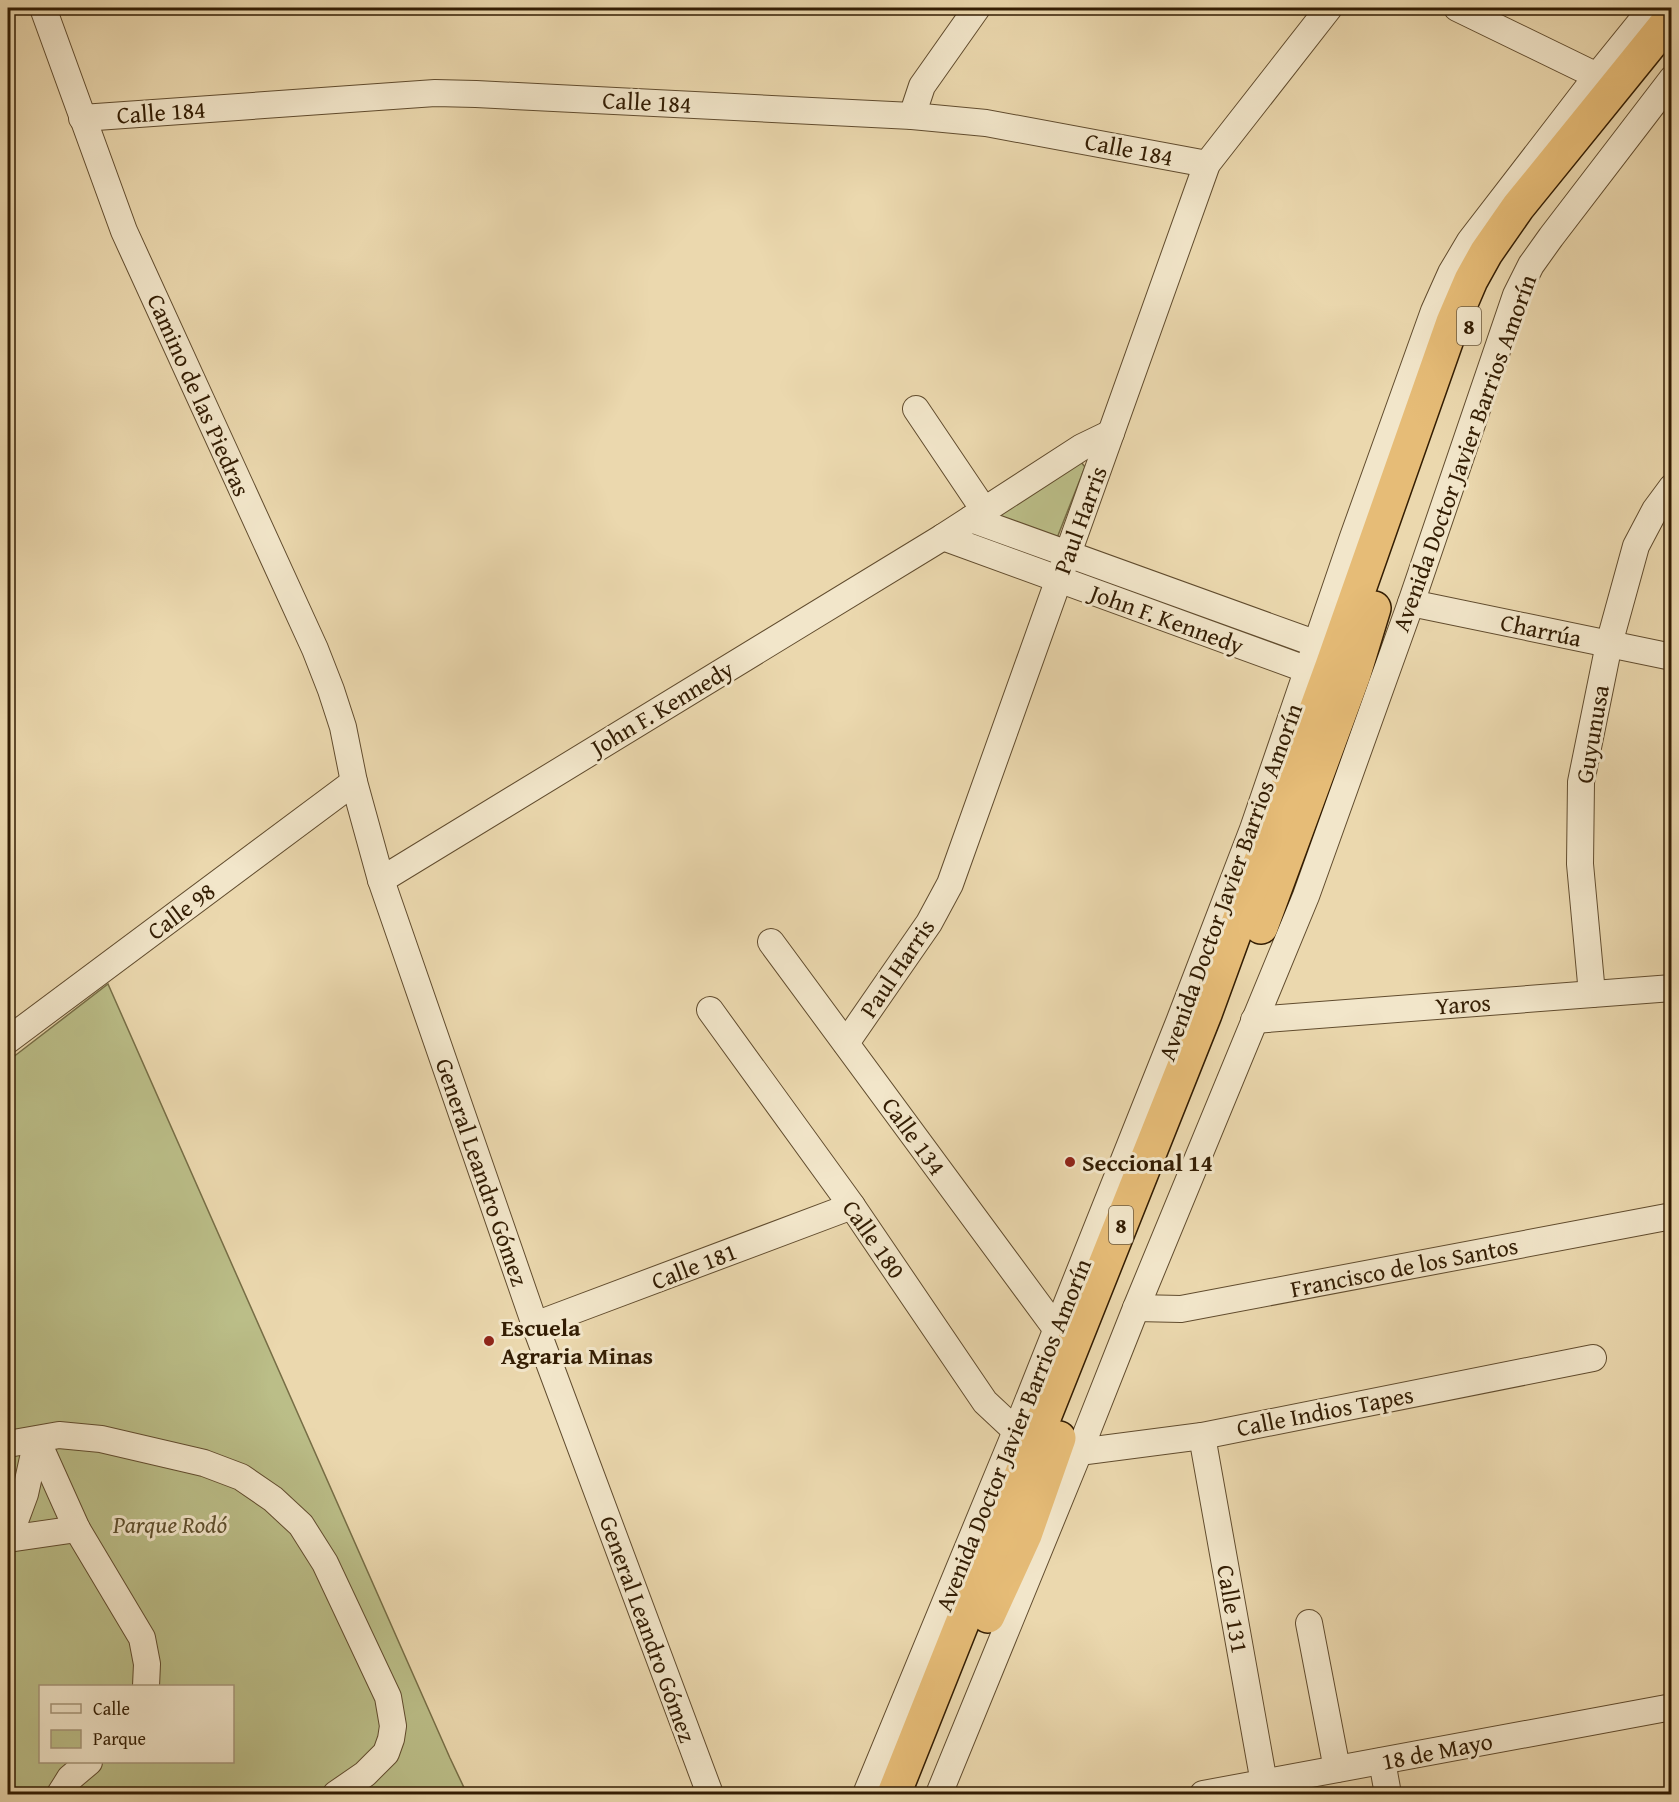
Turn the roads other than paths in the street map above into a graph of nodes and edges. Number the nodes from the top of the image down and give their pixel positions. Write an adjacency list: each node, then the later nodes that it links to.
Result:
1 (43, 8): 11 (street, Camino de las Piedras)
2 (977, 8): 10 (street)
3 (1329, 8): 12 (street, Paul Harris)
4 (1457, 8): 8 (street)
5 (1652, 8): 8 (street, Avenida Doctor Javier Barrios Amorín)
6 (1671, 17): 23 (highway, Avenida Doctor Javier Barrios Amorín / 8)
7 (1671, 44): 23 (highway, Avenida Doctor Javier Barrios Amorín / 8)
8 (1597, 76): 23 (street, Avenida Doctor Javier Barrios Amorín)
9 (1671, 79): 20 (street, Avenida Doctor Javier Barrios Amorín)
10 (912, 116): 11 (street, Calle 184); 12 (street, Calle 184)
11 (82, 118): 24 (street, Camino de las Piedras)
12 (1207, 164): 14 (street, Paul Harris)
13 (916, 409): 16 (street)
14 (1112, 433): 16 (street, John F. Kennedy); 18 (street, Paul Harris)
15 (1671, 488): 21 (street, Guyunusa)
16 (978, 515): 17 (street, John F. Kennedy); 18 (street, John F. Kennedy)
17 (943, 537): 19 (street, John F. Kennedy); 25 (street, John F. Kennedy)
18 (1068, 554): 19 (street, Paul Harris); 23 (street, John F. Kennedy)
19 (1059, 580): 23 (street, John F. Kennedy); 32 (street, Paul Harris)
20 (1411, 603): 21 (street, Charrúa); 30 (street, Avenida Doctor Javier Barrios Amorín)
21 (1609, 644): 22 (street, Charrúa); 28 (street, Guyunusa)
22 (1671, 657)
23 (1327, 663): 37 (street, Avenida Doctor Javier Barrios Amorín); 41 (highway, Avenida Doctor Javier Barrios Amorín / 8)
24 (354, 782): 25 (street, General Leandro Gómez); 31 (street, Calle 98)
25 (381, 880): 36 (street, General Leandro Gómez)
26 (771, 942): 32 (street, Calle 134)
27 (1671, 988): 28 (street, Yaros)
28 (1592, 994): 30 (street, Yaros)
29 (710, 1010): 33 (street, Calle 180)
30 (1254, 1020): 35 (street, Avenida Doctor Javier Barrios Amorín)
31 (8, 1040)
32 (846, 1043): 37 (street, Calle 134)
33 (852, 1206): 36 (street, Calle 181); 41 (street, Calle 180)
34 (1671, 1216): 35 (street, Francisco de los Santos)
35 (1136, 1308): 41 (street, Avenida Doctor Javier Barrios Amorín)
36 (535, 1325): 54 (street, General Leandro Gómez)
37 (1057, 1330): 41 (street, Avenida Doctor Javier Barrios Amorín)
38 (1593, 1358): 39 (street, Calle Indios Tapes)
39 (1202, 1436): 41 (street, Calle Indios Tapes); 51 (street, Calle 131)
40 (37, 1440): 42 (street); 43 (street); 44 (street); 53 (street)
41 (1047, 1443): 55 (street, Avenida Doctor Javier Barrios Amorín); 56 (highway, Avenida Doctor Javier Barrios Amorín / 8); 57 (highway, Avenida Doctor Javier Barrios Amorín / 8); 58 (street, Avenida Doctor Javier Barrios Amorín)
42 (8, 1444)
43 (77, 1529): 44 (street); 46 (street)
44 (8, 1540)
45 (1309, 1623): 50 (street)
46 (146, 1685)
47 (1671, 1707): 48 (street, 18 de Mayo)
48 (1382, 1761): 50 (street, 18 de Mayo); 60 (street)
49 (87, 1763): 52 (street)
50 (1337, 1770): 51 (street, 18 de Mayo)
51 (1264, 1783): 59 (street, 18 de Mayo)
52 (60, 1794)
53 (336, 1794)
54 (710, 1794)
55 (866, 1794)
56 (894, 1794)
57 (916, 1794)
58 (939, 1794)
59 (1203, 1794)
60 (1388, 1794)

